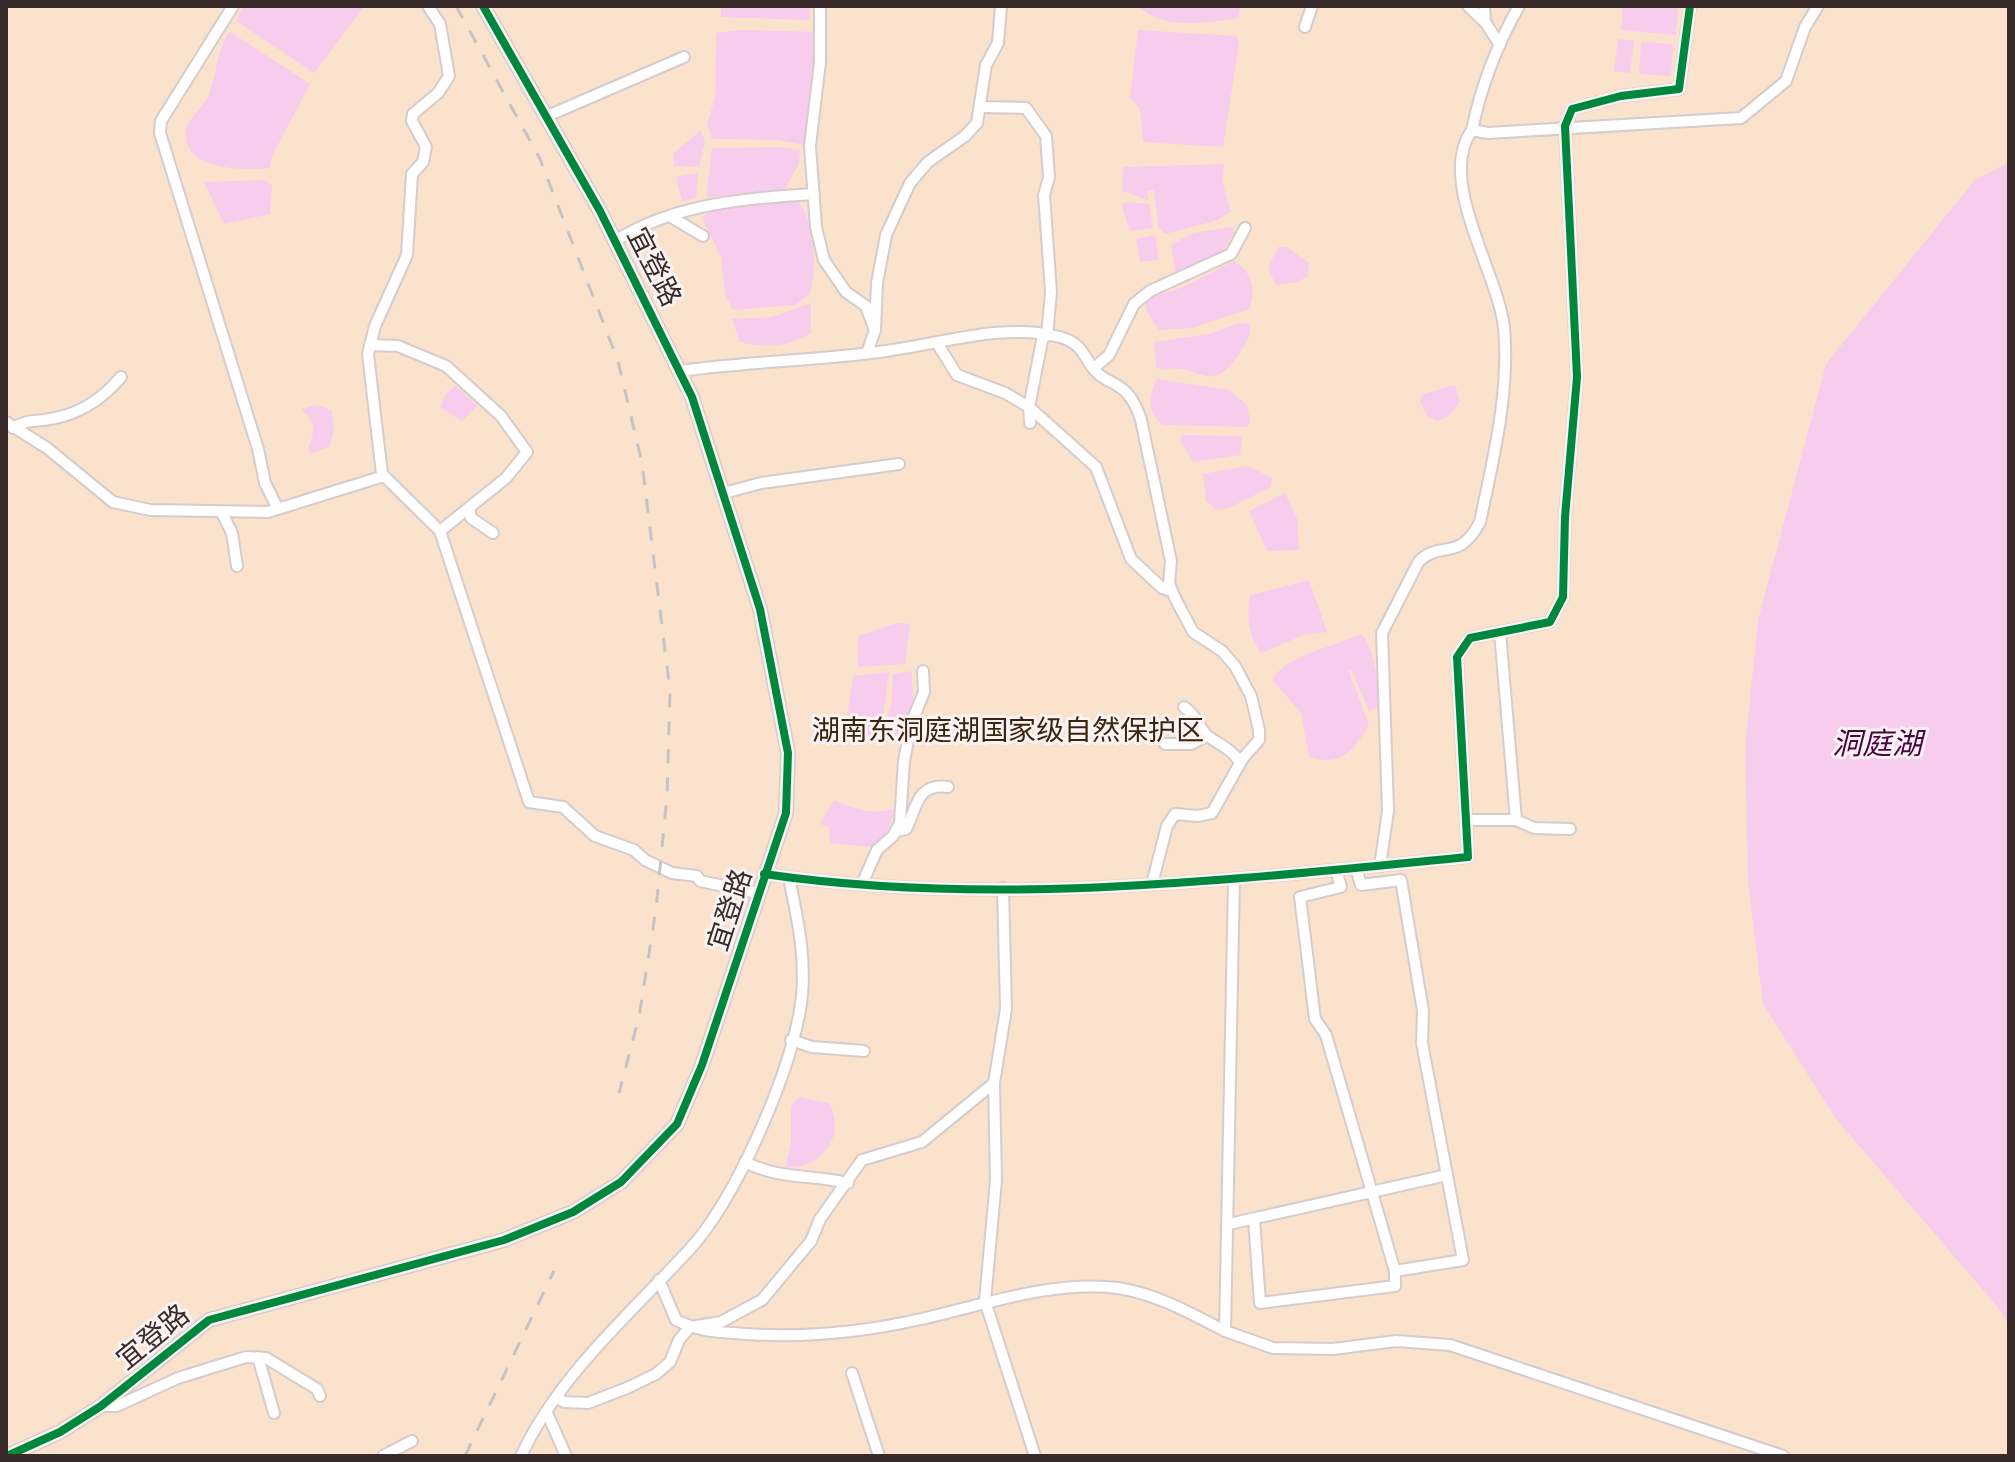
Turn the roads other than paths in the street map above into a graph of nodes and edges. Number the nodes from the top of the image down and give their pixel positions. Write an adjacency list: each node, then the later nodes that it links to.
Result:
1 (233, 6): 40 (street)
2 (428, 6): 28 (street)
3 (483, 6): 17 (street, 宜登路)
4 (820, 6): 20 (street)
5 (1001, 6): 16 (street)
6 (1312, 6): 13 (street)
7 (1468, 6): 12 (street)
8 (1484, 6): 12 (street)
9 (1519, 6): 14 (street)
10 (1690, 6): 18 (street)
11 (1818, 6): 18 (street)
12 (1485, 22): 14 (street)
13 (1305, 27)
14 (1500, 45): 19 (street)
15 (684, 57): 17 (street)
16 (981, 107): 25 (street); 26 (street)
17 (545, 117): 24 (street, 宜登路)
18 (1565, 126): 19 (street); 46 (street)
19 (1472, 130): 57 (street)
20 (814, 194): 21 (street); 25 (street)
21 (671, 217): 23 (street); 24 (street)
22 (1245, 228): 30 (street)
23 (703, 236)
24 (615, 241): 31 (street, 宜登路)
25 (875, 330): 29 (street)
26 (1045, 336): 27 (street); 30 (street); 33 (street)
27 (937, 343): 29 (street); 33 (street)
28 (370, 345): 37 (street); 39 (street)
29 (867, 353): 31 (street)
30 (1094, 368): 45 (street)
31 (680, 371): 38 (street, 宜登路)
32 (121, 377): 35 (street)
33 (1029, 407): 34 (street); 45 (street)
34 (1030, 423)
35 (10, 425): 41 (street)
36 (899, 464): 38 (street)
37 (384, 476): 40 (street); 42 (street)
38 (724, 493): 60 (street, 宜登路)
39 (469, 508): 42 (street); 43 (street)
40 (278, 509): 41 (street)
41 (222, 513): 44 (street)
42 (440, 531): 68 (street)
43 (493, 533)
44 (237, 566)
45 (1172, 591): 51 (street)
46 (1500, 632): 53 (street); 54 (street)
47 (923, 671): 56 (street)
48 (1184, 707): 49 (street)
49 (1206, 736): 50 (street); 51 (street)
50 (1165, 744)
51 (1240, 762): 64 (street)
52 (948, 787): 56 (street)
53 (1466, 820): 54 (street); 57 (street)
54 (1516, 820): 55 (street)
55 (1570, 829)
56 (896, 831): 63 (street)
57 (1380, 866): 58 (street)
58 (1356, 868): 59 (street); 65 (street)
59 (1336, 870): 62 (street); 66 (street)
60 (764, 874): 61 (street); 68 (street, 宜登路)
61 (789, 878): 63 (street); 69 (street)
62 (1234, 880): 64 (street); 77 (street)
63 (862, 884): 67 (street)
64 (1152, 884): 67 (street)
65 (1361, 885): 66 (street); 73 (street)
66 (1341, 887): 75 (street)
67 (1003, 888): 71 (street)
68 (758, 893): 87 (street, 宜登路)
69 (791, 1040): 70 (street); 72 (street)
70 (864, 1051)
71 (994, 1083): 74 (street); 80 (street)
72 (745, 1162): 74 (street); 79 (street)
73 (1447, 1175): 75 (street); 78 (street)
74 (848, 1183): 81 (street)
75 (1370, 1192): 76 (street); 78 (street)
76 (1254, 1219): 77 (street); 78 (street)
77 (1229, 1224): 82 (street)
78 (1395, 1271)
79 (659, 1280): 81 (street); 86 (street)
80 (985, 1301): 81 (street); 82 (street); 97 (street)
81 (690, 1327): 86 (street)
82 (1225, 1331): 91 (street)
83 (258, 1357): 85 (street); 87 (street); 88 (street)
84 (852, 1373): 96 (street)
85 (320, 1396)
86 (557, 1397): 94 (street)
87 (101, 1406): 92 (street, 宜登路)
88 (274, 1413)
89 (548, 1415): 95 (street)
90 (412, 1441): 93 (street)
91 (1747, 1451): 98 (street)
92 (7, 1456)
93 (383, 1456)
94 (521, 1456)
95 (566, 1456)
96 (879, 1456)
97 (1035, 1456)
98 (1783, 1456)

